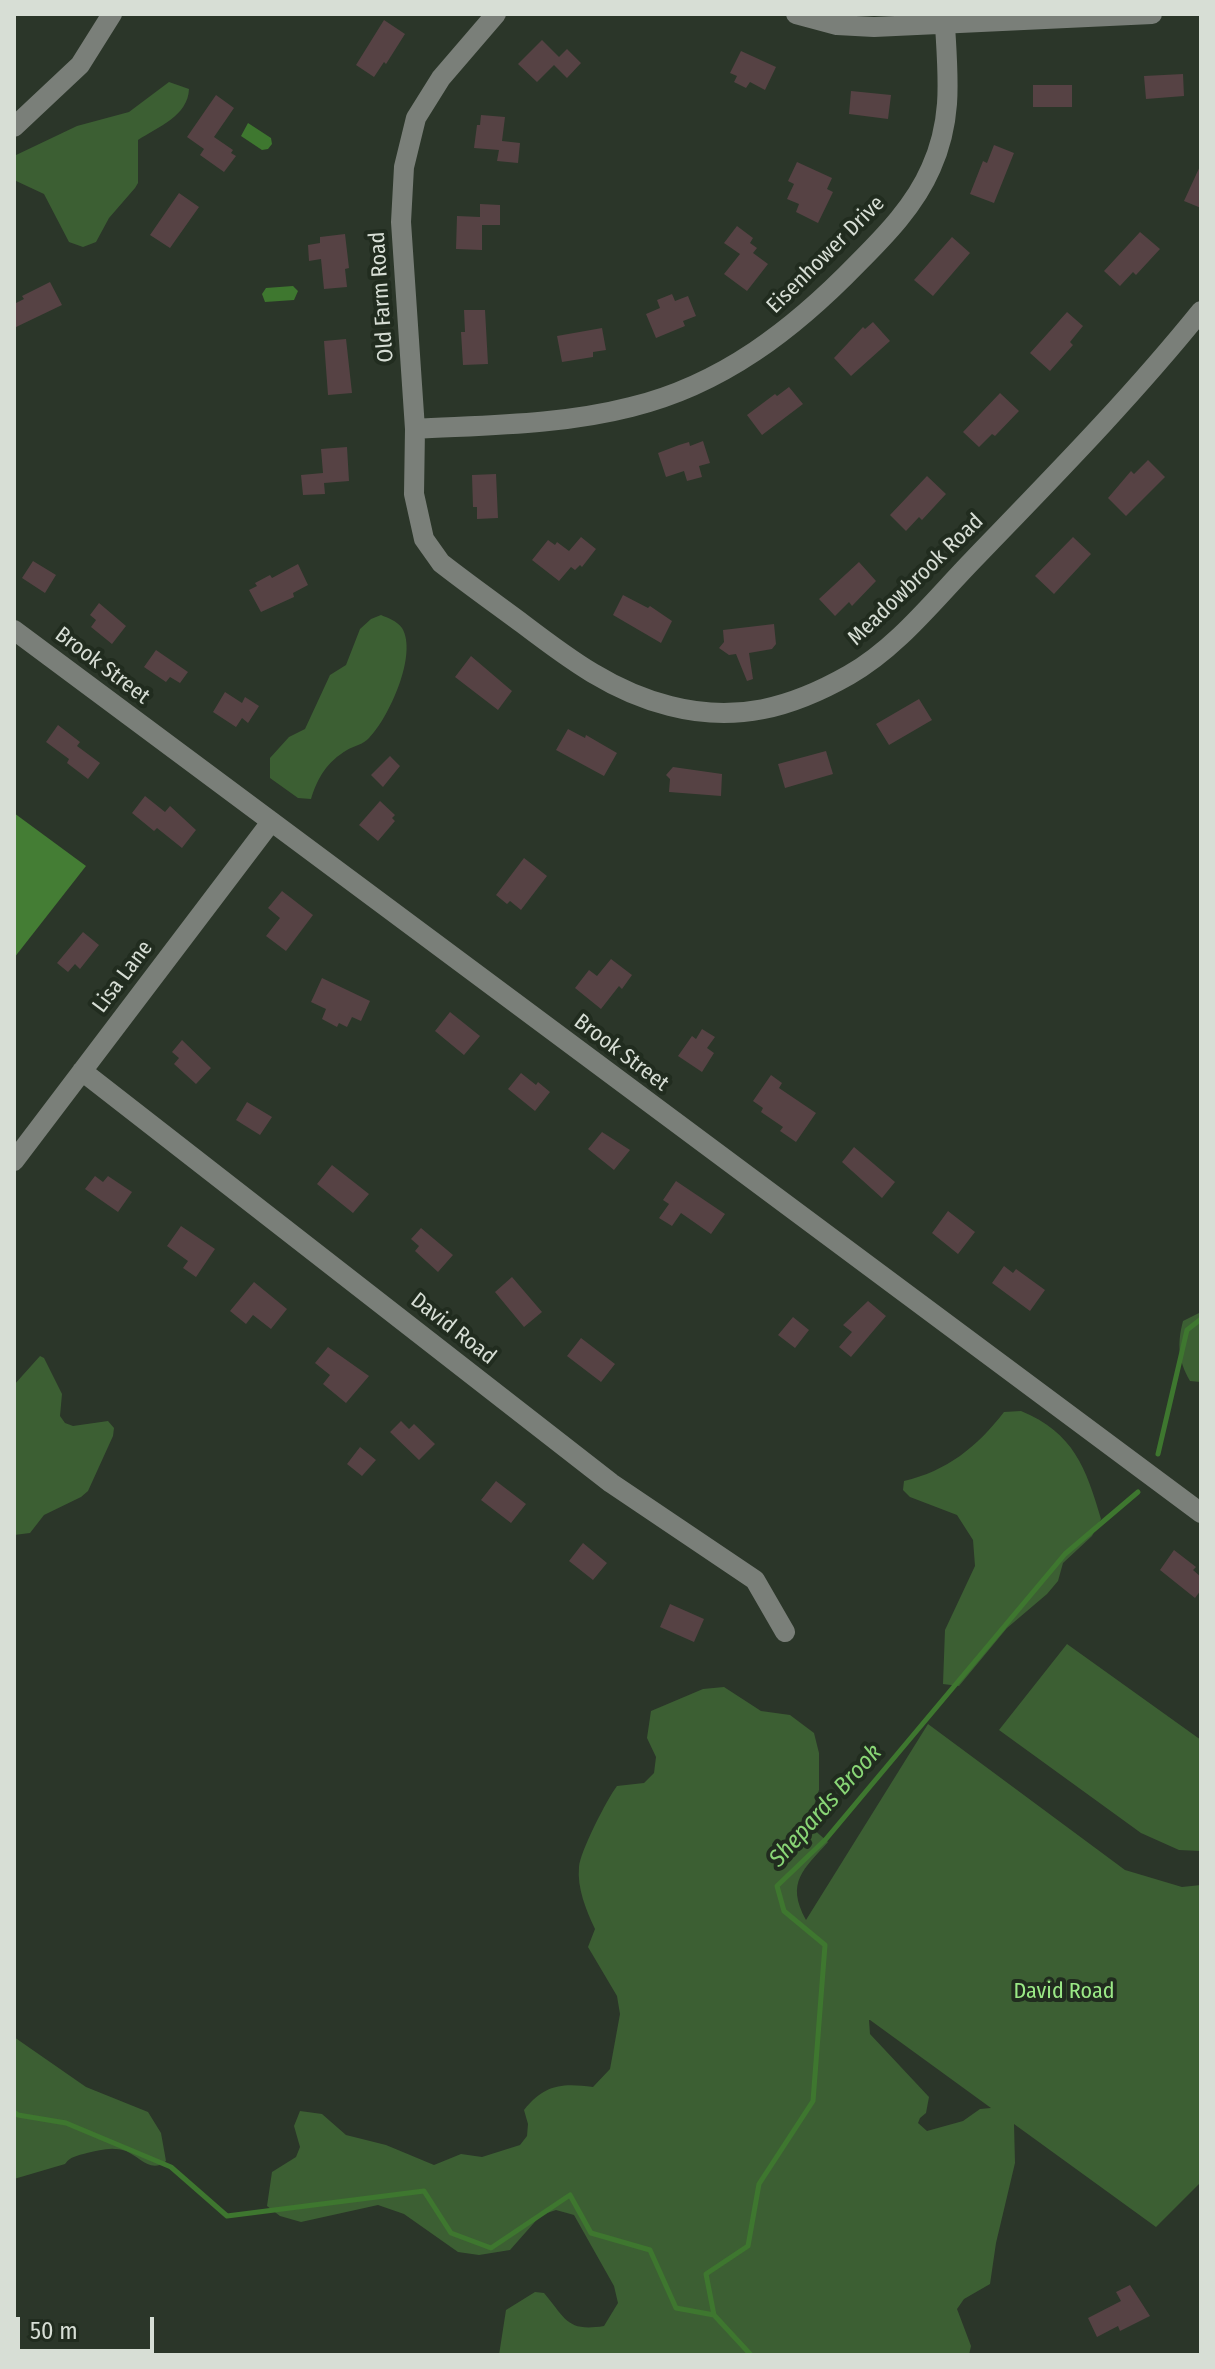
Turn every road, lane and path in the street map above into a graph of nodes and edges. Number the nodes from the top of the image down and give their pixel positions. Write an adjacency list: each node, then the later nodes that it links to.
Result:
1 (112, 14): 6 (street)
2 (496, 14): 8 (street, Old Farm Road)
3 (796, 14): 5 (street)
4 (1152, 14): 5 (street)
5 (945, 25): 8 (street, Eisenhower Drive)
6 (14, 127)
7 (1201, 311): 9 (street, Meadowbrook Road)
8 (415, 429): 9 (street, Old Farm Road)
9 (470, 585)
10 (14, 630): 11 (street, Brook Street)
11 (271, 822): 12 (street, Lisa Lane); 14 (street, Brook Street)
12 (82, 1071): 13 (street, Lisa Lane); 15 (street, David Road)
13 (14, 1161)
14 (1201, 1513)
15 (785, 1632)

